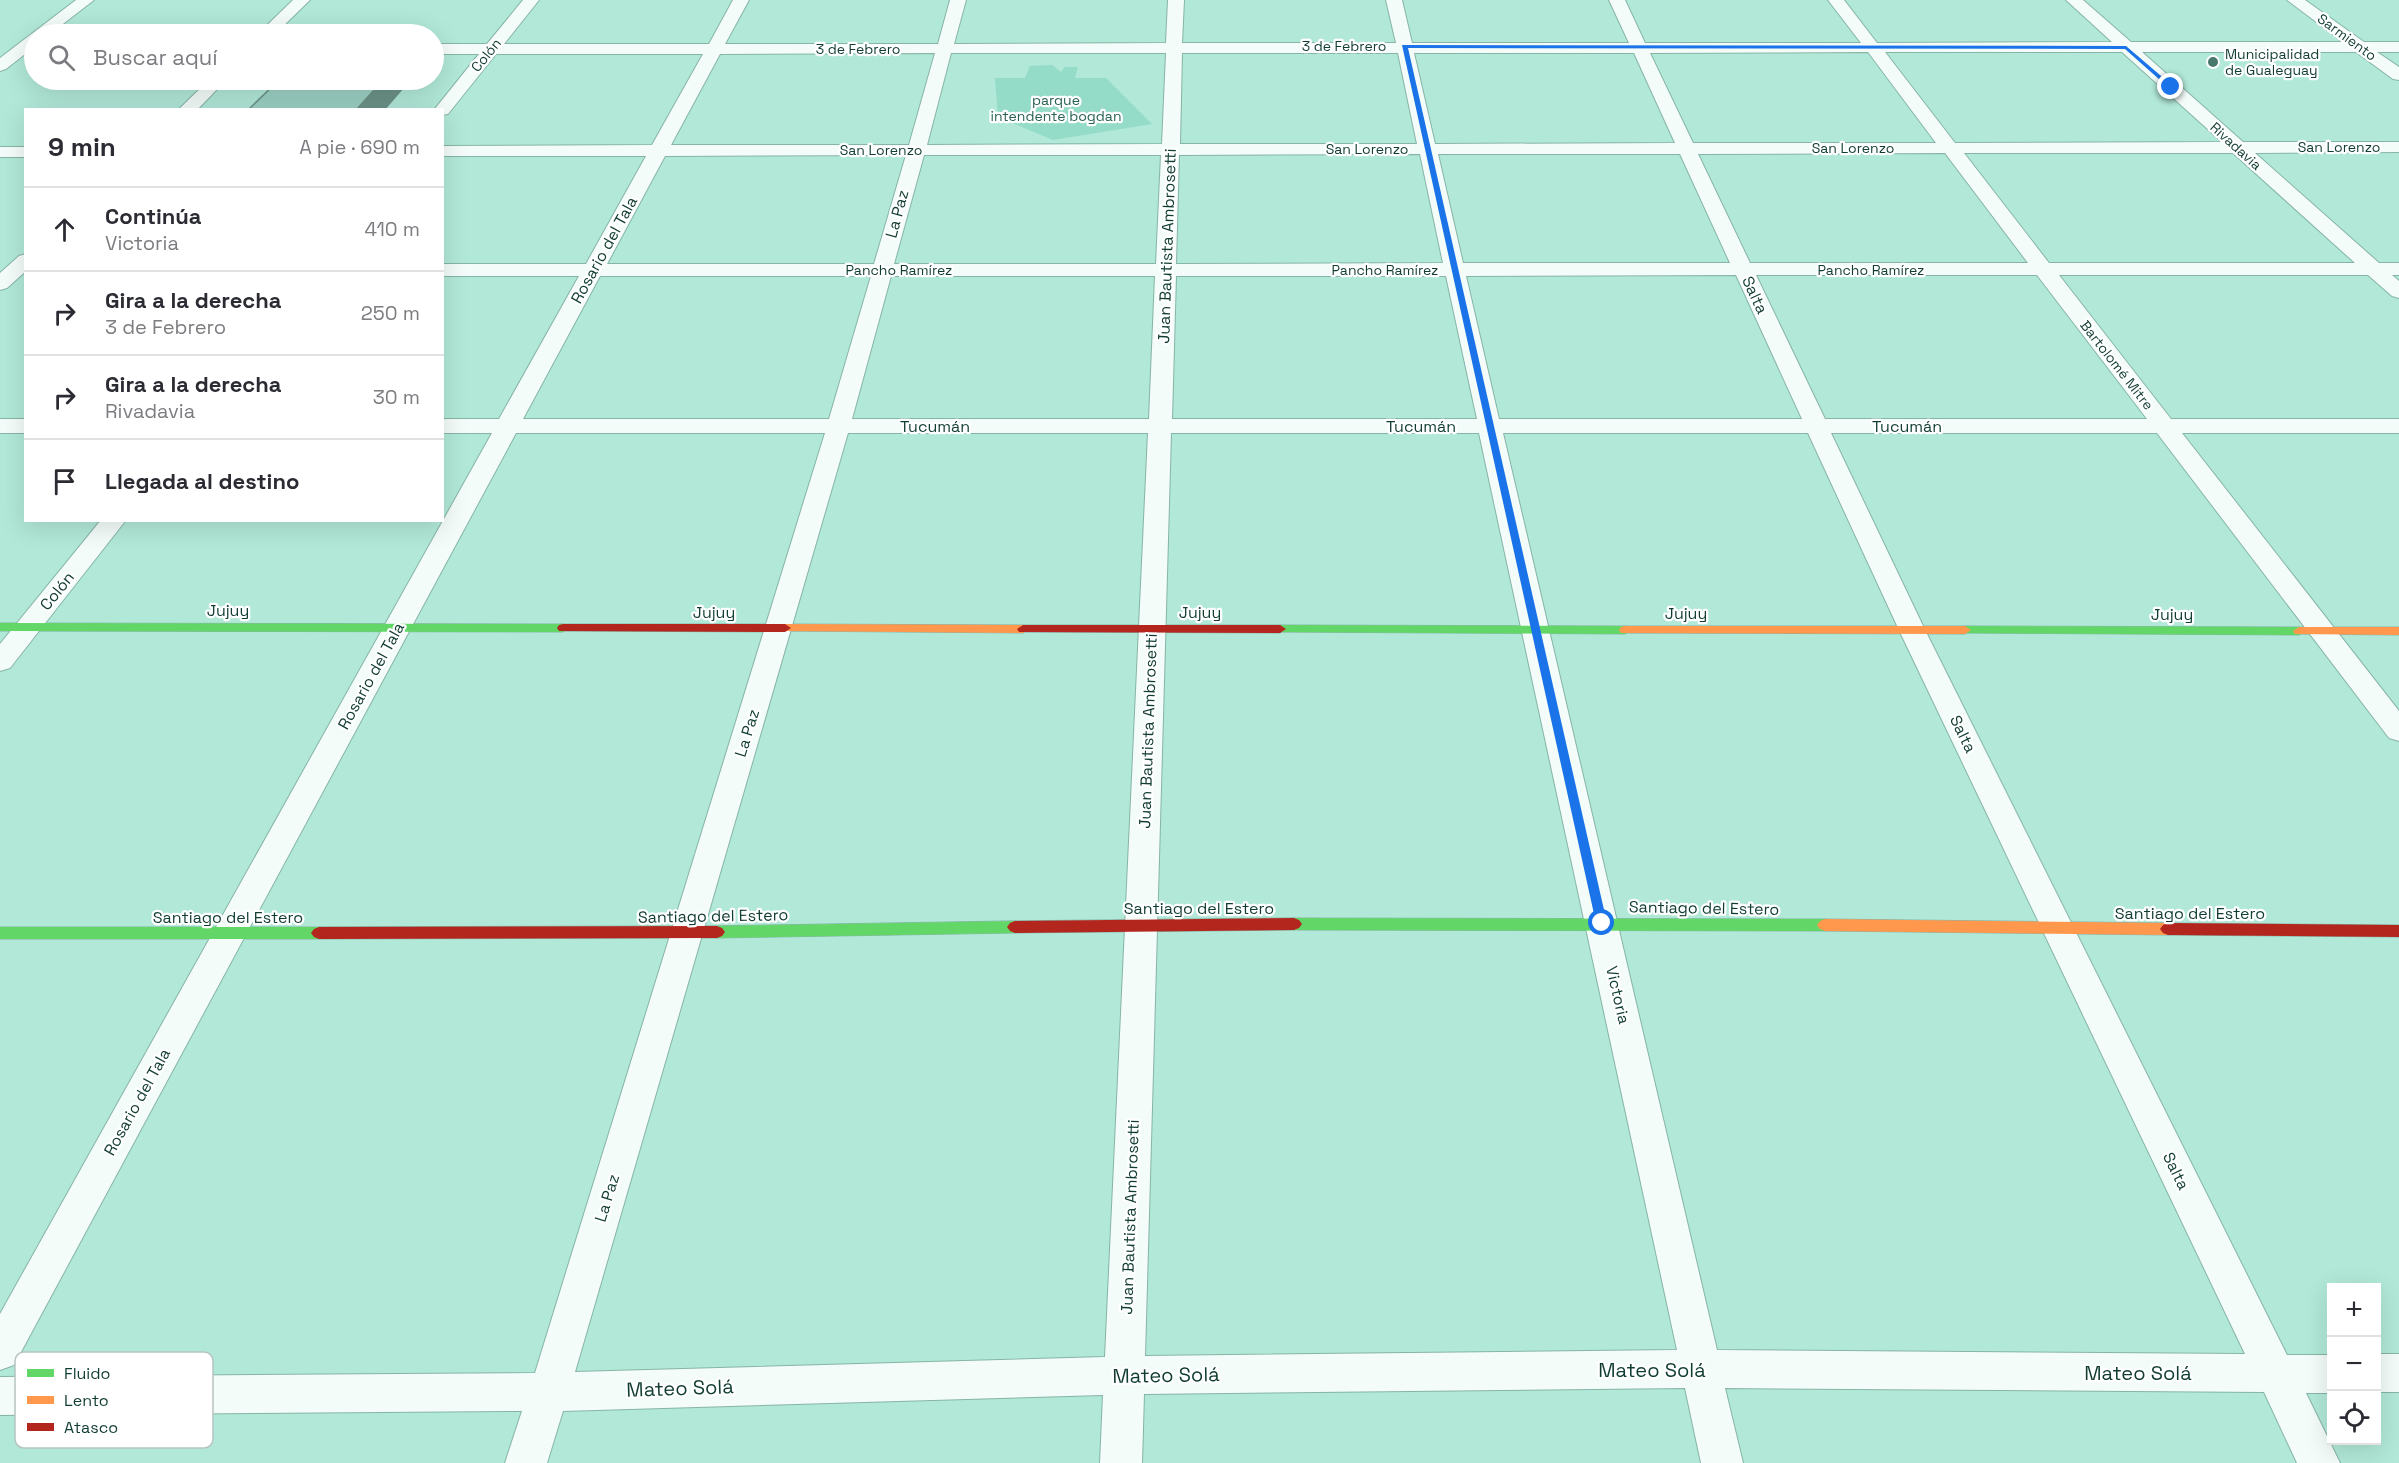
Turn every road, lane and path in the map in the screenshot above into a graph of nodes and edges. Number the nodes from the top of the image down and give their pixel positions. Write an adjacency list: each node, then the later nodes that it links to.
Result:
1 (86, 0): 12 (street)
2 (302, 0): 13 (street)
3 (531, 0): 24 (street, Colón)
4 (741, 0): 25 (street, Rosario del Tala)
5 (958, 0): 26 (street, La Paz)
6 (1176, 0): 16 (street, Juan Bautista Ambrosetti)
7 (1394, 0): 15 (street, Victoria)
8 (1617, 0): 17 (street, Salta)
9 (1836, 0): 22 (street, Bartolomé Mitre)
10 (2074, 0): 18 (street, Rivadavia)
11 (2295, 0): 19 (street, Sarmiento)
12 (54, 24)
13 (277, 24)
14 (24, 46): 21 (street)
15 (1404, 46): 16 (street, 3 de Febrero); 17 (street, 3 de Febrero); 37 (street, Victoria)
16 (1174, 47): 26 (street, 3 de Febrero); 39 (street, Juan Bautista Ambrosetti)
17 (1639, 47): 22 (street, 3 de Febrero); 35 (street, Salta)
18 (2126, 47): 19 (street, 3 de Febrero); 22 (street, 3 de Febrero); 33 (street, Rivadavia)
19 (2360, 47): 20 (street, 3 de Febrero); 29 (street, Sarmiento)
20 (2399, 47)
21 (0, 48)
22 (1873, 48): 36 (street, Bartolomé Mitre)
23 (444, 49): 24 (street, 3 de Febrero)
24 (491, 49): 25 (street, 3 de Febrero); 32 (street, Colón)
25 (714, 49): 26 (street, 3 de Febrero); 41 (street, Rosario del Tala)
26 (943, 49): 38 (street, La Paz)
27 (24, 50): 28 (street)
28 (0, 66)
29 (2399, 75)
30 (207, 90): 31 (street)
31 (188, 108)
32 (444, 108)
33 (2238, 147): 34 (street, San Lorenzo); 36 (street, San Lorenzo); 45 (street, Rivadavia)
34 (2399, 147)
35 (1686, 148): 36 (street, San Lorenzo); 37 (street, San Lorenzo); 52 (street, Salta)
36 (1950, 148): 53 (street, Bartolomé Mitre)
37 (1428, 149): 39 (street, San Lorenzo); 51 (street, Victoria)
38 (915, 150): 39 (street, San Lorenzo); 41 (street, San Lorenzo); 49 (street, La Paz)
39 (1170, 150): 50 (street, Juan Bautista Ambrosetti)
40 (444, 151): 41 (street, San Lorenzo)
41 (659, 151): 48 (street, Rosario del Tala)
42 (0, 152): 43 (street)
43 (24, 152)
44 (17, 267): 54 (street)
45 (2374, 269): 46 (street, Pancho Ramírez); 53 (street, Pancho Ramírez); 55 (street, Rivadavia)
46 (2399, 269)
47 (444, 270): 48 (street, Pancho Ramírez)
48 (594, 270): 49 (street, Pancho Ramírez); 59 (street, Rosario del Tala)
49 (882, 270): 50 (street, Pancho Ramírez); 60 (street, La Paz)
50 (1166, 270): 51 (street, Pancho Ramírez); 61 (street, Juan Bautista Ambrosetti)
51 (1455, 270): 52 (street, Pancho Ramírez); 62 (street, Victoria)
52 (1743, 270): 53 (street, Pancho Ramírez); 63 (street, Salta)
53 (2044, 270): 64 (street, Bartolomé Mitre)
54 (0, 284)
55 (2399, 292)
56 (0, 426): 57 (street)
57 (24, 426)
58 (444, 426): 59 (street, Tucumán)
59 (508, 426): 60 (street, Tucumán); 69 (street, Rosario del Tala)
60 (839, 426): 61 (street, Tucumán); 70 (street, La Paz)
61 (1160, 426): 62 (street, Tucumán); 71 (street, Juan Bautista Ambrosetti)
62 (1490, 426): 63 (street, Tucumán); 72 (street, Victoria)
63 (1816, 426): 64 (street, Tucumán); 73 (street, Salta)
64 (2164, 426): 65 (street, Tucumán); 74 (street, Bartolomé Mitre)
65 (2399, 426)
66 (112, 522): 68 (street, Colón)
67 (0, 627): 68 (street, Jujuy)
68 (29, 627): 69 (street, Jujuy); 76 (street, Colón)
69 (398, 627): 70 (street, Jujuy); 83 (street, Rosario del Tala)
70 (778, 628): 71 (street, Jujuy); 84 (street, La Paz)
71 (1152, 629): 72 (street, Jujuy); 79 (street, Juan Bautista Ambrosetti)
72 (1535, 630): 73 (street, Jujuy); 78 (street, Victoria)
73 (1912, 630): 74 (street, Jujuy); 80 (street, Salta)
74 (2322, 631): 75 (street, Jujuy); 77 (street, Bartolomé Mitre)
75 (2399, 631)
76 (0, 662)
77 (2399, 731)
78 (1602, 923): 79 (street, Santiago del Estero); 80 (street, Santiago del Estero); 86 (street, Victoria)
79 (1141, 924): 84 (street, Santiago del Estero); 91 (street, Juan Bautista Ambrosetti)
80 (2058, 928): 81 (street, Santiago del Estero); 89 (street, Salta)
81 (2399, 931)
82 (0, 933): 83 (street, Santiago del Estero)
83 (230, 933): 84 (street, Santiago del Estero); 85 (street, Rosario del Tala)
84 (687, 933): 92 (street, La Paz)
85 (0, 1352)
86 (1702, 1369): 89 (street, Mateo Solá); 91 (street, Mateo Solá); 98 (street, Victoria)
87 (2381, 1373): 88 (street)
88 (2399, 1373)
89 (2276, 1374): 90 (street, Mateo Solá); 99 (street, Salta)
90 (2327, 1374)
91 (1125, 1375): 92 (street, Mateo Solá); 97 (street, Juan Bautista Ambrosetti)
92 (549, 1392): 93 (street, Mateo Solá); 96 (street, La Paz)
93 (213, 1394)
94 (0, 1396): 95 (street, Mateo Solá)
95 (15, 1396)
96 (526, 1463)
97 (1121, 1463)
98 (1722, 1463)
99 (2319, 1463)

